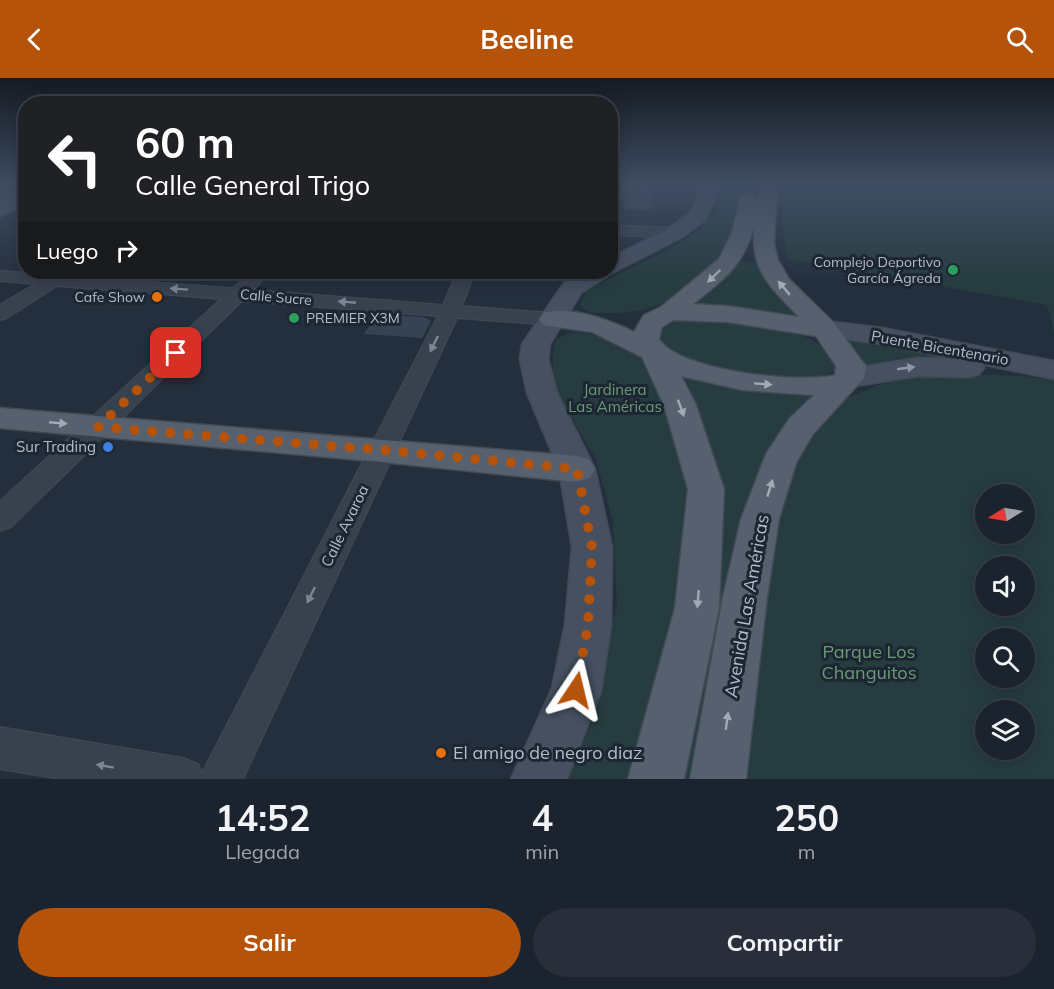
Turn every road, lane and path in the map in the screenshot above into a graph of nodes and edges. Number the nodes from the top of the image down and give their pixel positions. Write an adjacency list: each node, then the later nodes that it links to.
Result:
1 (694, 219): 5 (street)
2 (746, 219): 6 (main road)
3 (765, 219): 7 (main road)
4 (618, 230): 5 (street)
5 (675, 233): 8 (street)
6 (734, 254): 7 (main road); 19 (main road, one-way to 19)
7 (767, 260): 22 (main road, one-way to 7)
8 (618, 263)
9 (0, 276): 10 (street, Calle Sucre)
10 (18, 276)
11 (56, 279): 18 (street)
12 (92, 279): 16 (street, Calle Sucre, one-way to 12)
13 (253, 279): 16 (street)
14 (463, 279): 17 (street, Calle Avaroa)
15 (588, 279): 20 (street)
16 (238, 293): 17 (street, Calle Sucre, one-way to 16); 27 (street)
17 (450, 311): 20 (street, Calle Sucre); 28 (street, Calle Avaroa, one-way to 28)
18 (0, 314)
19 (664, 314): 21 (main road); 22 (main road); 23 (main road)
20 (552, 319): 21 (main road); 29 (street)
21 (598, 325): 23 (main road)
22 (825, 329): 24 (street, Puente Bicentenario); 25 (main road)
23 (652, 352): 25 (main road, one-way to 25); 35 (main road, one-way to 35)
24 (1054, 372): 25 (street, Puente Bicentenario, one-way to 24)
25 (845, 382): 36 (main road, Avenida Las Américas, one-way to 25)
26 (0, 418): 27 (main road, one-way to 27)
27 (98, 427): 28 (main road); 30 (street)
28 (382, 450): 29 (main road); 33 (street, Calle Avaroa, one-way to 33)
29 (577, 469): 34 (street)
30 (0, 519)
31 (0, 748): 32 (street, one-way to 31)
32 (183, 779)
33 (221, 779)
34 (539, 779)
35 (656, 779)
36 (718, 779)

